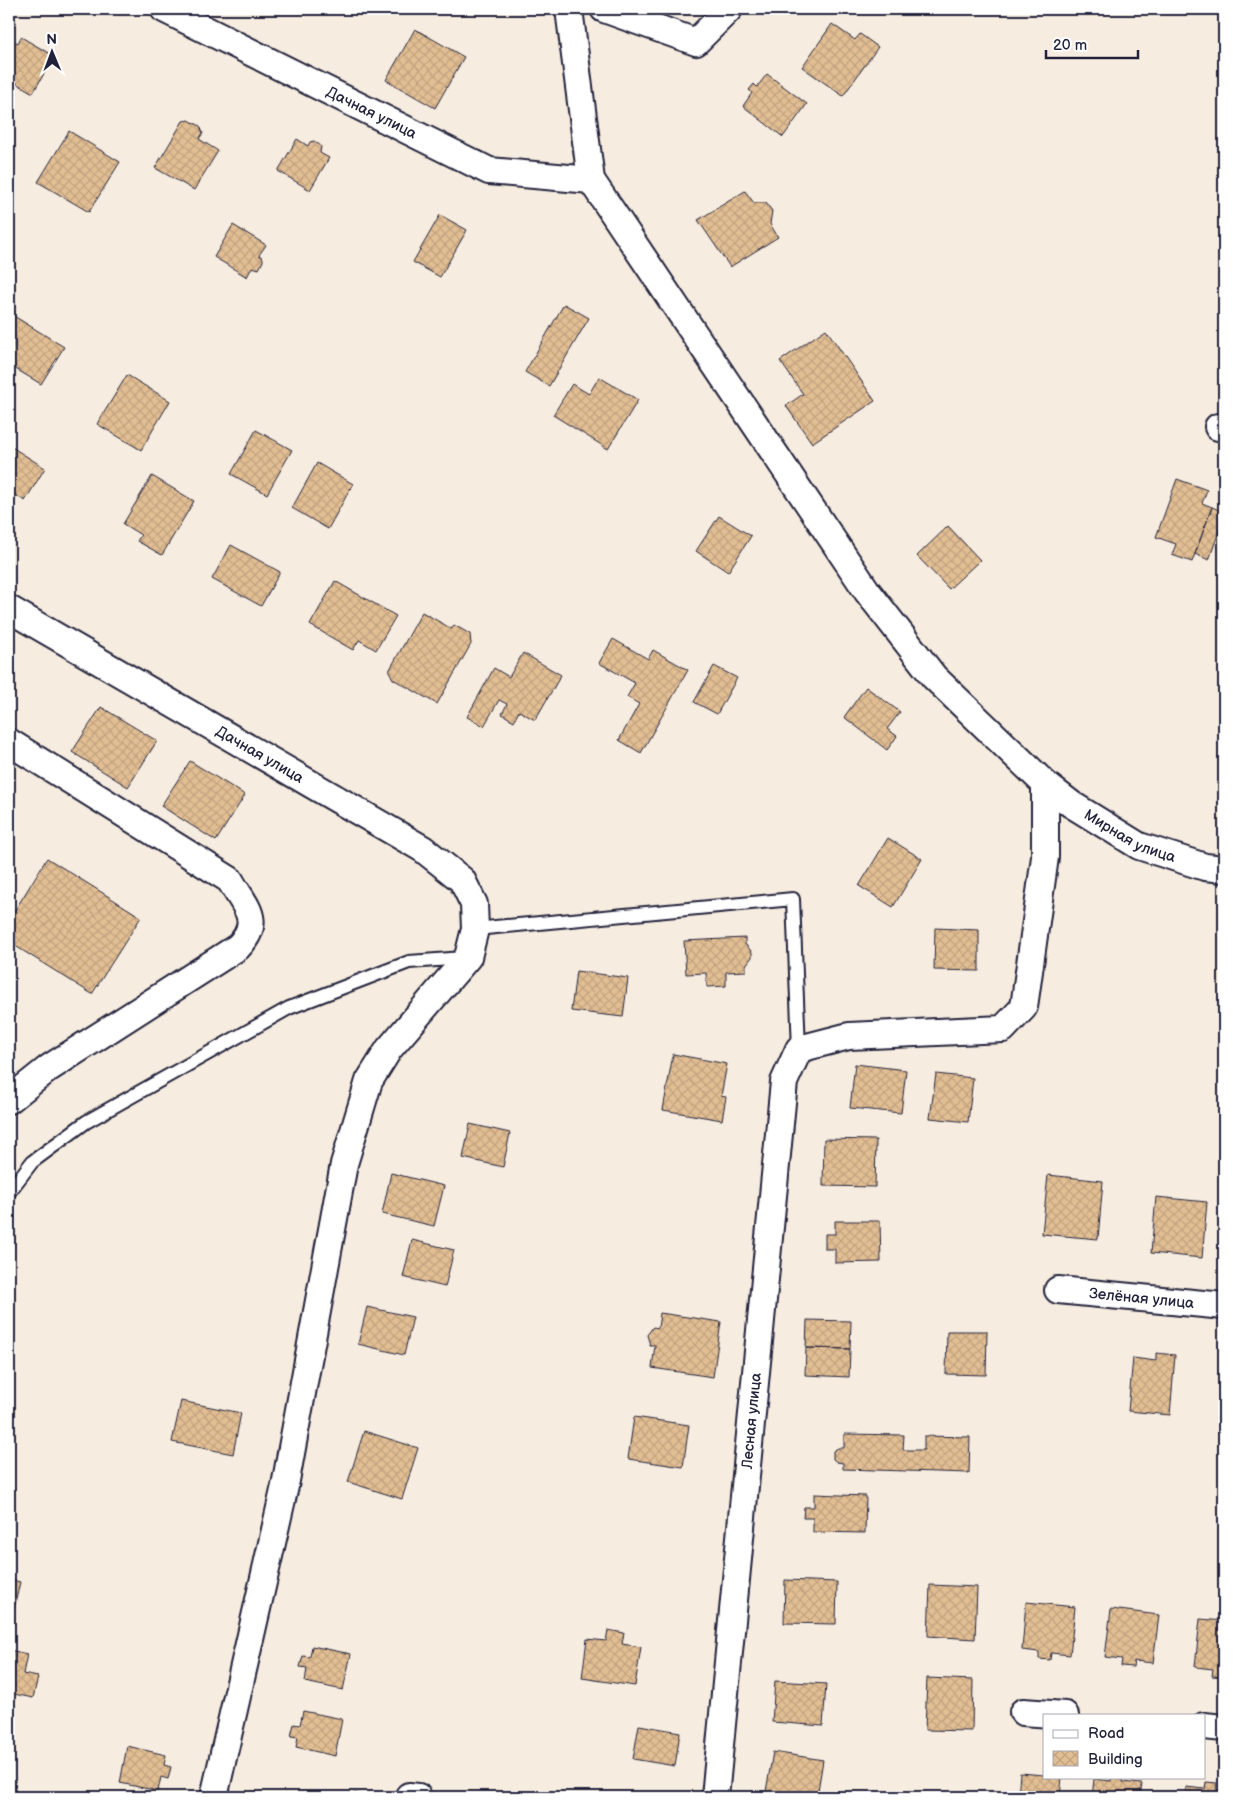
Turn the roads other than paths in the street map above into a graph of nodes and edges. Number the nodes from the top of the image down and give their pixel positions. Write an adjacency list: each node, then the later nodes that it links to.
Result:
1 (164, 9): 5 (street, Дачная улица)
2 (569, 9): 5 (street)
3 (604, 9): 4 (street)
4 (730, 9)
5 (591, 180): 8 (street, Мирная улица)
6 (9, 609): 10 (street, Дачная улица)
7 (9, 742): 13 (street)
8 (1045, 784): 9 (street, Мирная улица); 12 (street)
9 (1224, 869)
10 (475, 929): 11 (street, Дачная улица); 12 (lane)
11 (468, 958): 14 (lane); 21 (street)
12 (799, 1049): 22 (street, Лесная улица)
13 (9, 1100)
14 (9, 1192)
15 (1058, 1290): 16 (street, Зелёная улица)
16 (1224, 1306)
17 (1022, 1712): 18 (street)
18 (1051, 1714)
19 (1206, 1726): 20 (street)
20 (1224, 1728)
21 (214, 1797)
22 (714, 1797)

